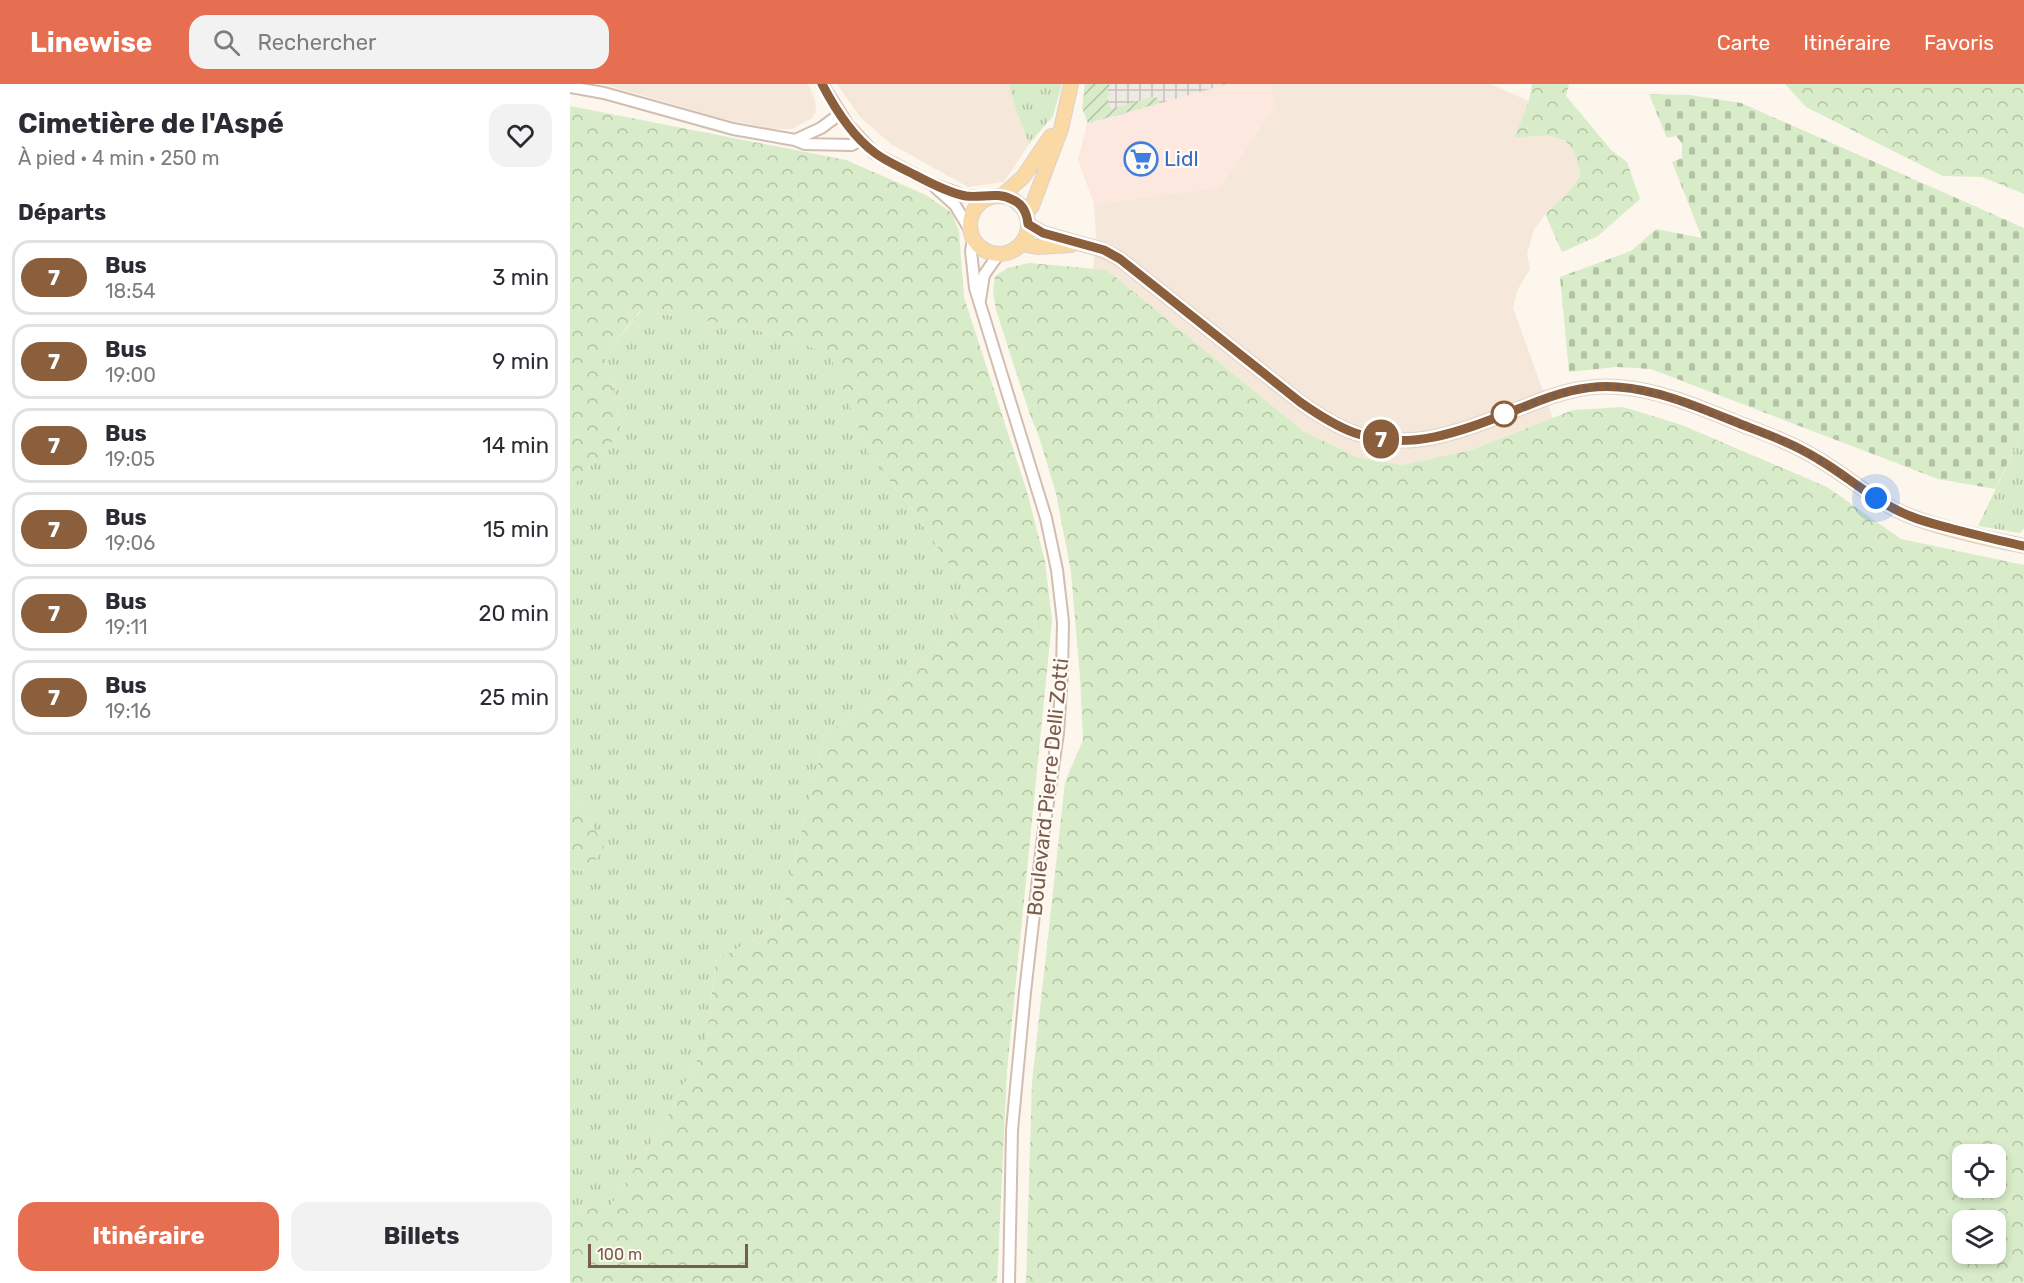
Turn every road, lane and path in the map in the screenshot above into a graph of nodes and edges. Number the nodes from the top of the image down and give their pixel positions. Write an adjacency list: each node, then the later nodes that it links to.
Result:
1 (822, 84): 5 (street)
2 (1071, 84): 4 (main road)
3 (570, 87): 6 (street)
4 (1066, 105): 9 (main road); 10 (main road)
5 (840, 114): 6 (street); 7 (street)
6 (795, 140): 7 (street)
7 (861, 140): 8 (street)
8 (930, 183): 9 (street); 11 (street)
9 (995, 196): 10 (main road); 11 (main road)
10 (1027, 219): 12 (main road); 13 (main road)
11 (971, 235): 14 (main road); 15 (street, Boulevard Pierre Delli Zotti)
12 (1022, 244): 13 (main road); 14 (main road)
13 (1079, 244): 16 (main road)
14 (998, 255): 15 (street, Boulevard Pierre Delli Zotti)
15 (980, 300): 17 (street, Boulevard Pierre Delli Zotti)
16 (2024, 546)
17 (1009, 1283)

